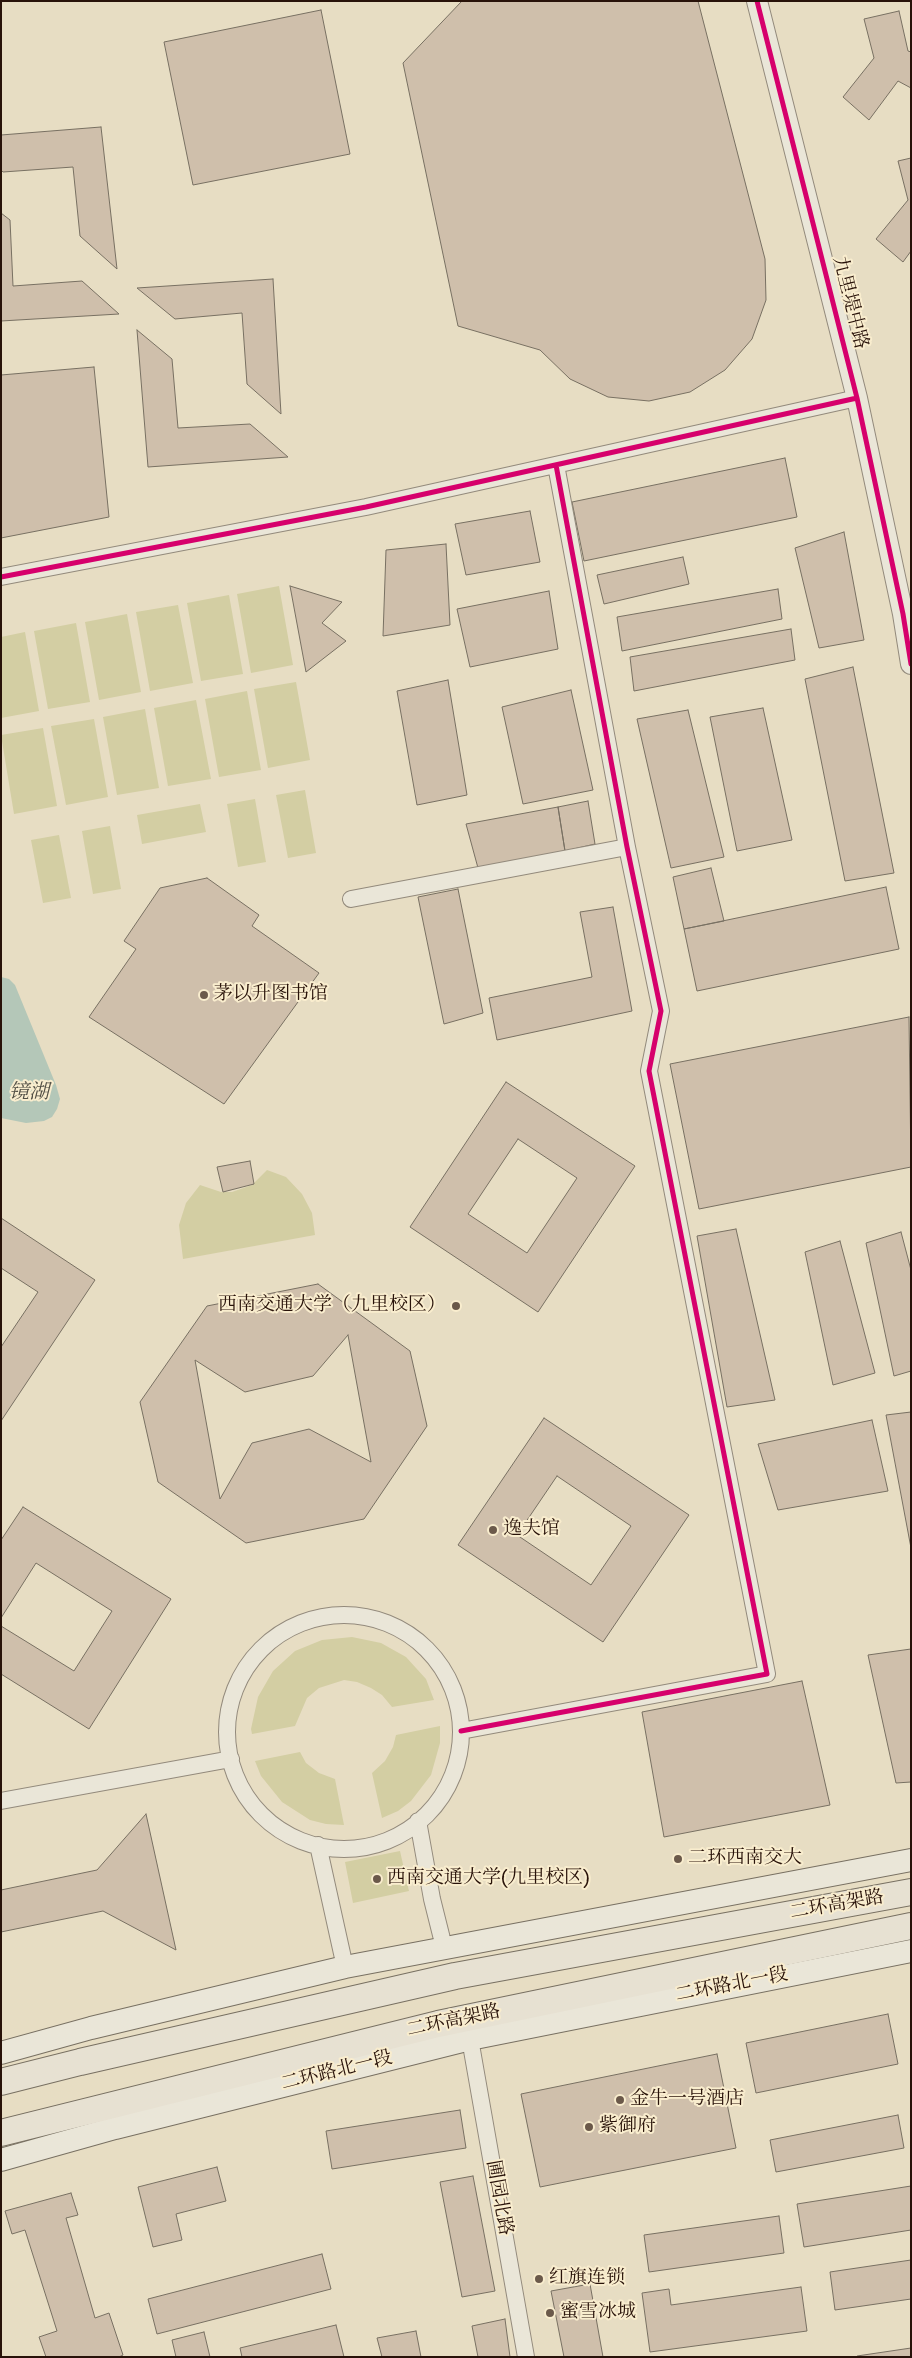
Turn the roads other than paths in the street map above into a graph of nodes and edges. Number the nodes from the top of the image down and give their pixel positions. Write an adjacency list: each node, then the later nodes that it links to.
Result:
1 (757, 1): 2 (street, 九里堤中路)
2 (857, 398): 3 (street); 5 (street, 九里堤中路)
3 (556, 465): 4 (street); 7 (street)
4 (1, 577)
5 (907, 618): 6 (street, 九里堤中路)
6 (911, 664)
7 (627, 847): 8 (street); 9 (street)
8 (351, 899)
9 (461, 1731): 10 (street); 12 (street)
10 (231, 1759): 11 (street); 13 (street)
11 (1, 1801)
12 (418, 1821): 13 (street); 17 (street)
13 (318, 1845): 19 (street)
14 (911, 1860): 17 (main road)
15 (911, 1892): 22 (highway, 二环高架路)
16 (911, 1926): 23 (highway, 二环高架路)
17 (444, 1947): 19 (main road)
18 (911, 1951): 20 (main road, 二环路北一段)
19 (345, 1967): 21 (main road)
20 (470, 2039): 24 (main road, 二环路北一段); 25 (street, 圃园北路)
21 (1, 2053)
22 (1, 2082)
23 (1, 2133)
24 (1, 2160)
25 (526, 2357)

